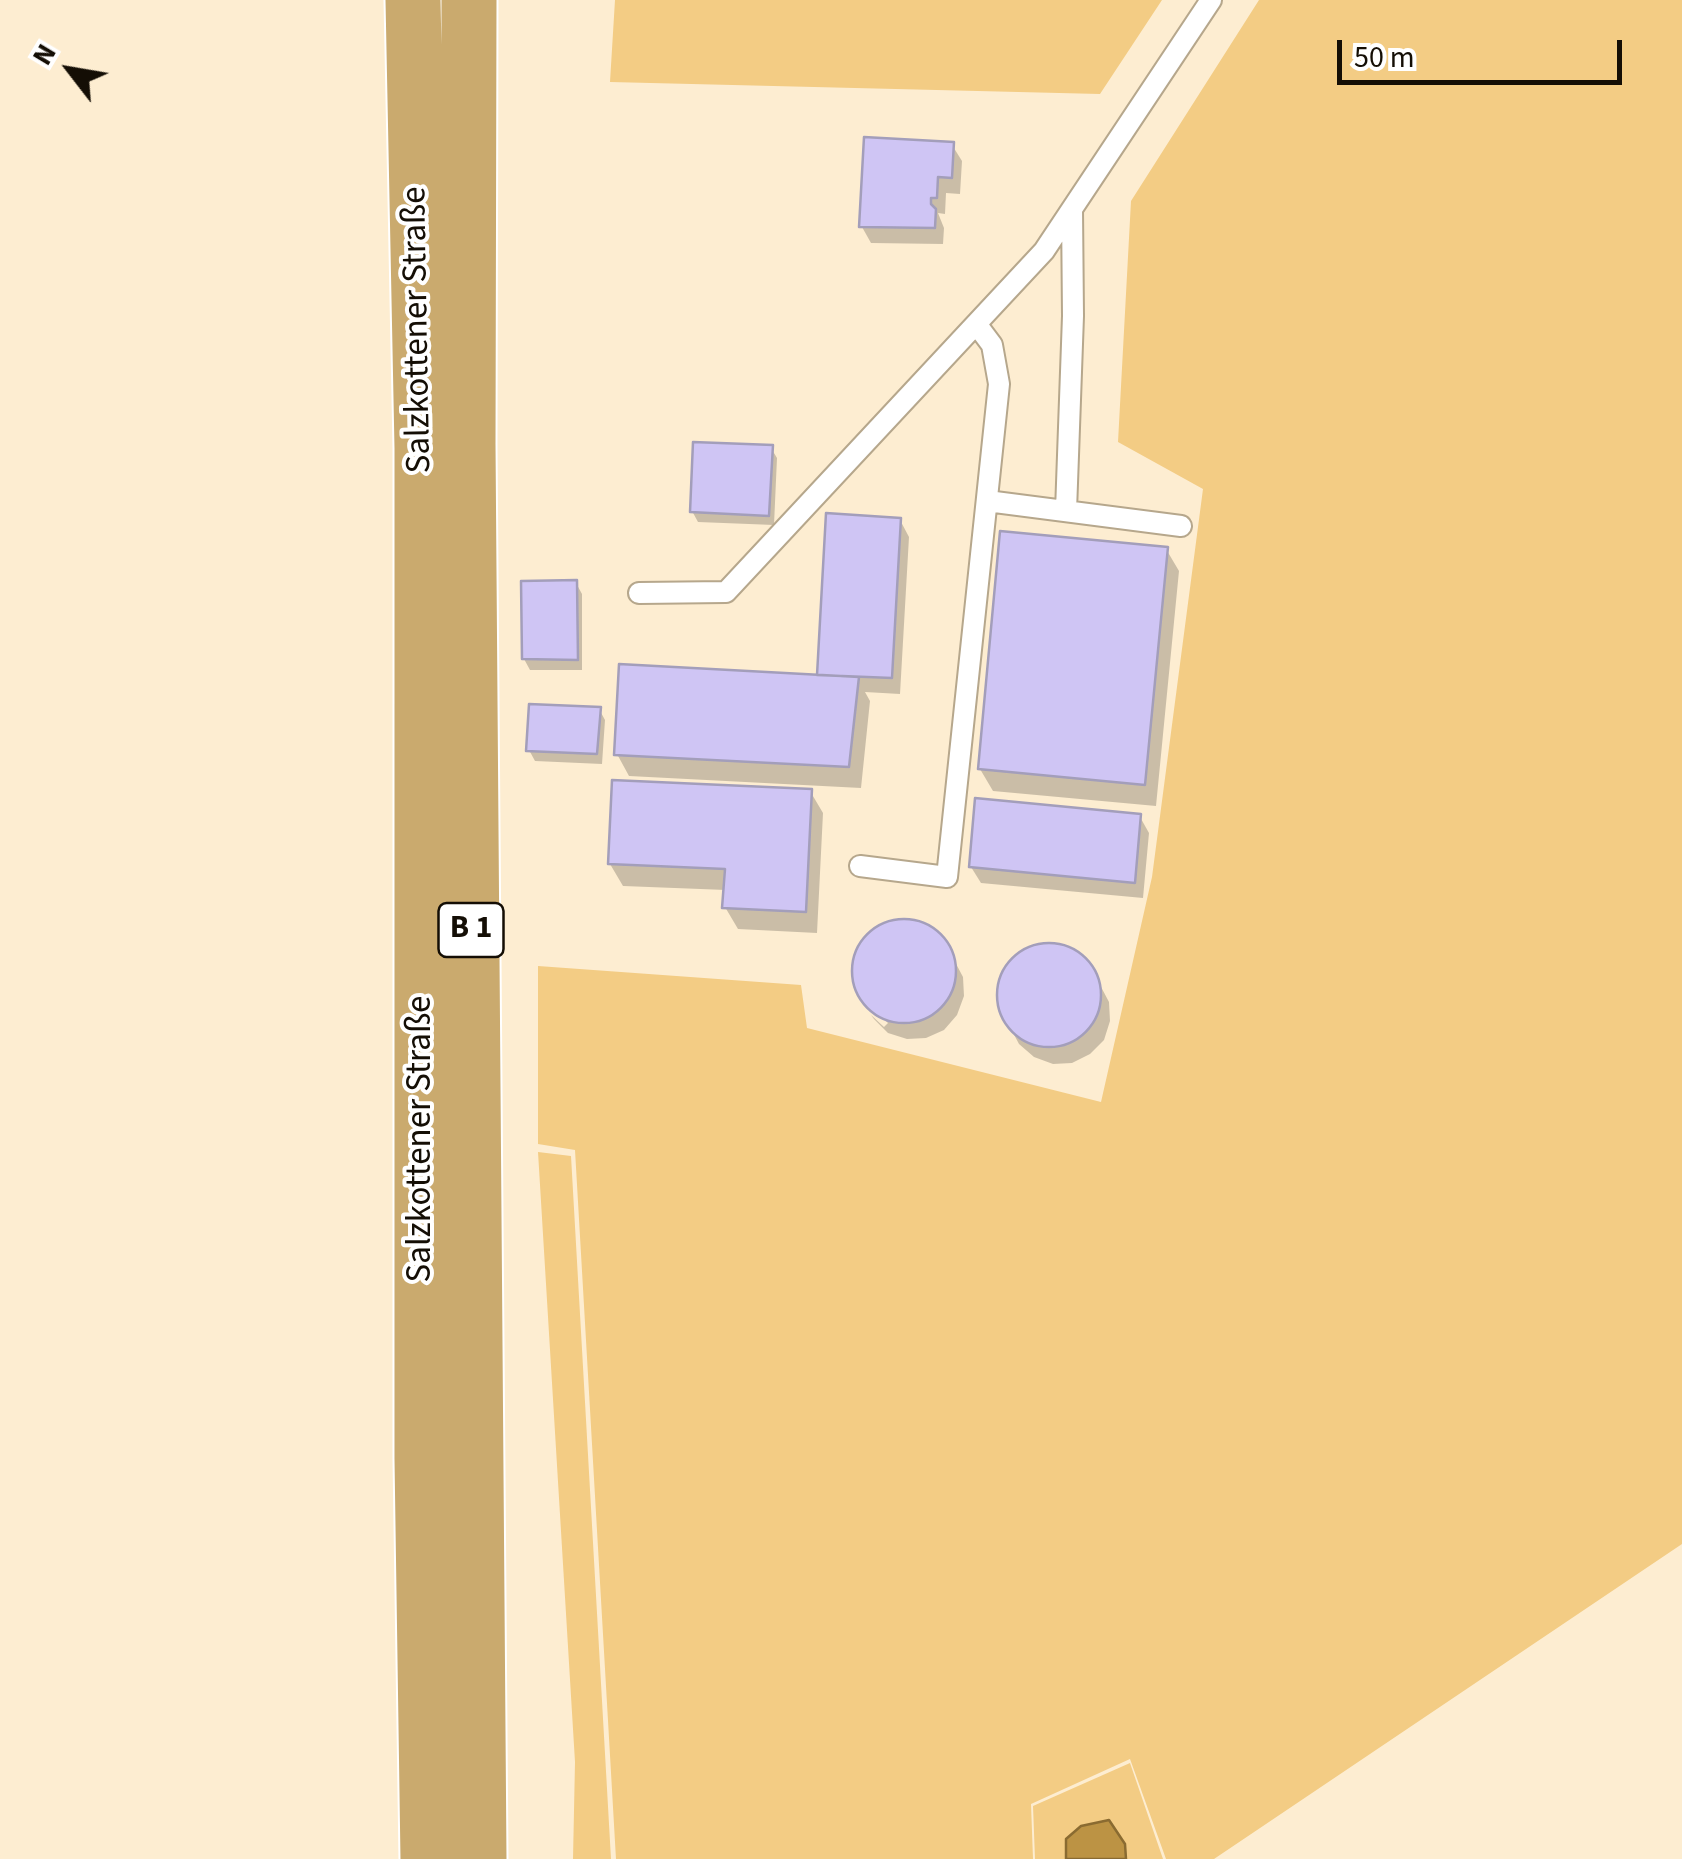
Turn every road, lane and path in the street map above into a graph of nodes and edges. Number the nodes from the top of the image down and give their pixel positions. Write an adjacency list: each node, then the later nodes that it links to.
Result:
1 (412, 0): 11 (highway, Salzkottener Straße / B 1)
2 (468, 0): 12 (highway, Salzkottener Straße / B 1)
3 (1211, 0): 4 (lane)
4 (1072, 210): 5 (lane); 7 (lane)
5 (977, 325): 6 (lane); 9 (lane)
6 (987, 500): 7 (lane); 10 (lane)
7 (1066, 511): 8 (lane)
8 (1181, 526)
9 (640, 593)
10 (860, 866)
11 (428, 1859)
12 (479, 1859)

